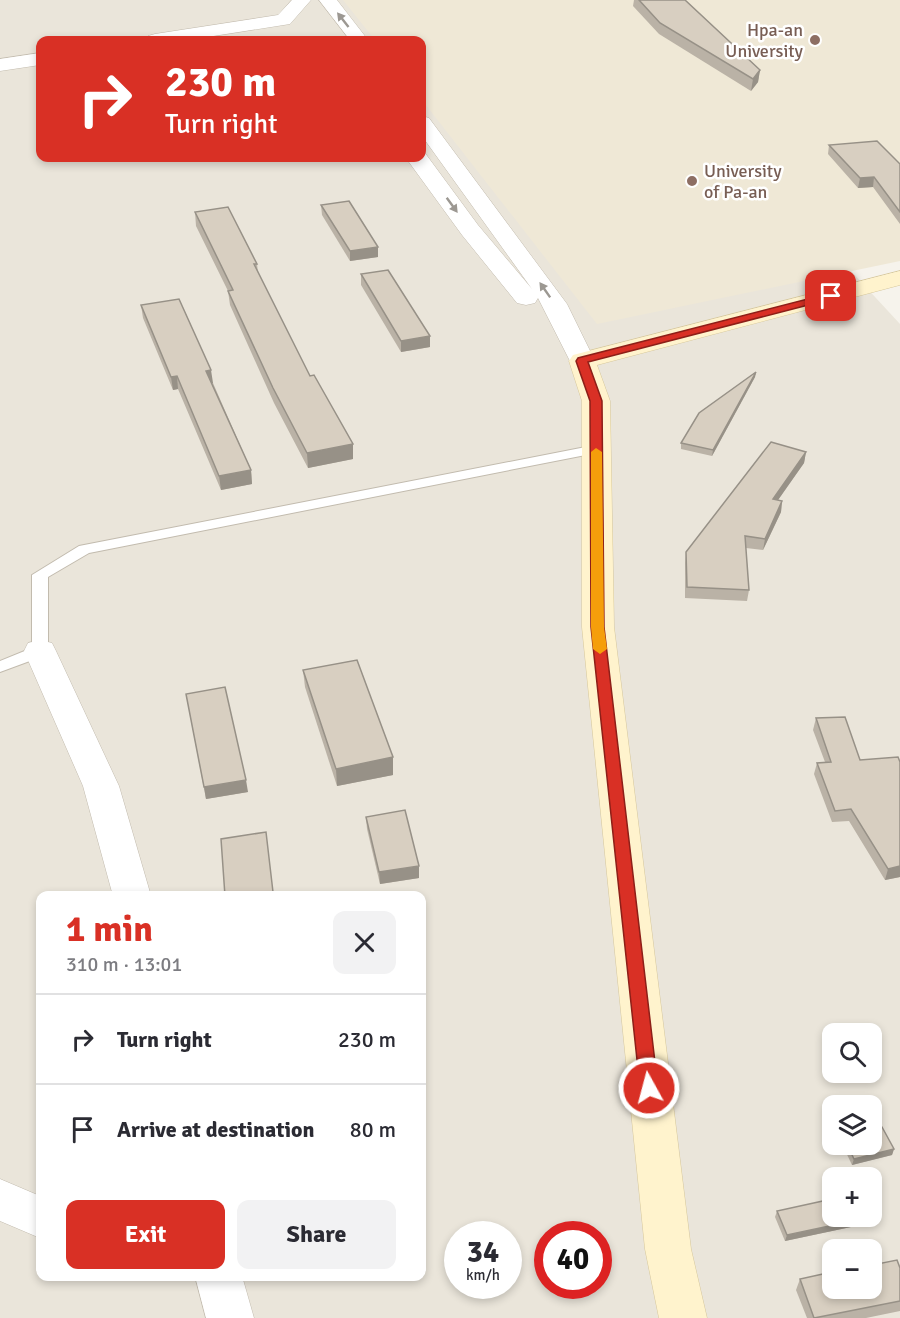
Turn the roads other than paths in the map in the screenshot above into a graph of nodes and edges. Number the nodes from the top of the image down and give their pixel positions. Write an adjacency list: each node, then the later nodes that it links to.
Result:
1 (302, 0): 3 (street); 4 (street)
2 (328, 0): 5 (street, one-way to 2)
3 (315, 16)
4 (181, 36)
5 (356, 36)
6 (36, 59): 7 (street)
7 (0, 65)
8 (426, 127): 10 (street)
9 (420, 162): 11 (street, one-way to 11)
10 (498, 225): 11 (street); 13 (street, one-way to 10)
11 (470, 230): 13 (street)
12 (900, 278): 13 (street)
13 (582, 361): 14 (street)
14 (596, 449): 15 (lane); 22 (street)
15 (40, 651): 16 (lane); 17 (street)
16 (0, 667)
17 (131, 891)
18 (0, 1200): 19 (street)
19 (36, 1215)
20 (219, 1281): 21 (street)
21 (230, 1318)
22 (683, 1318)

